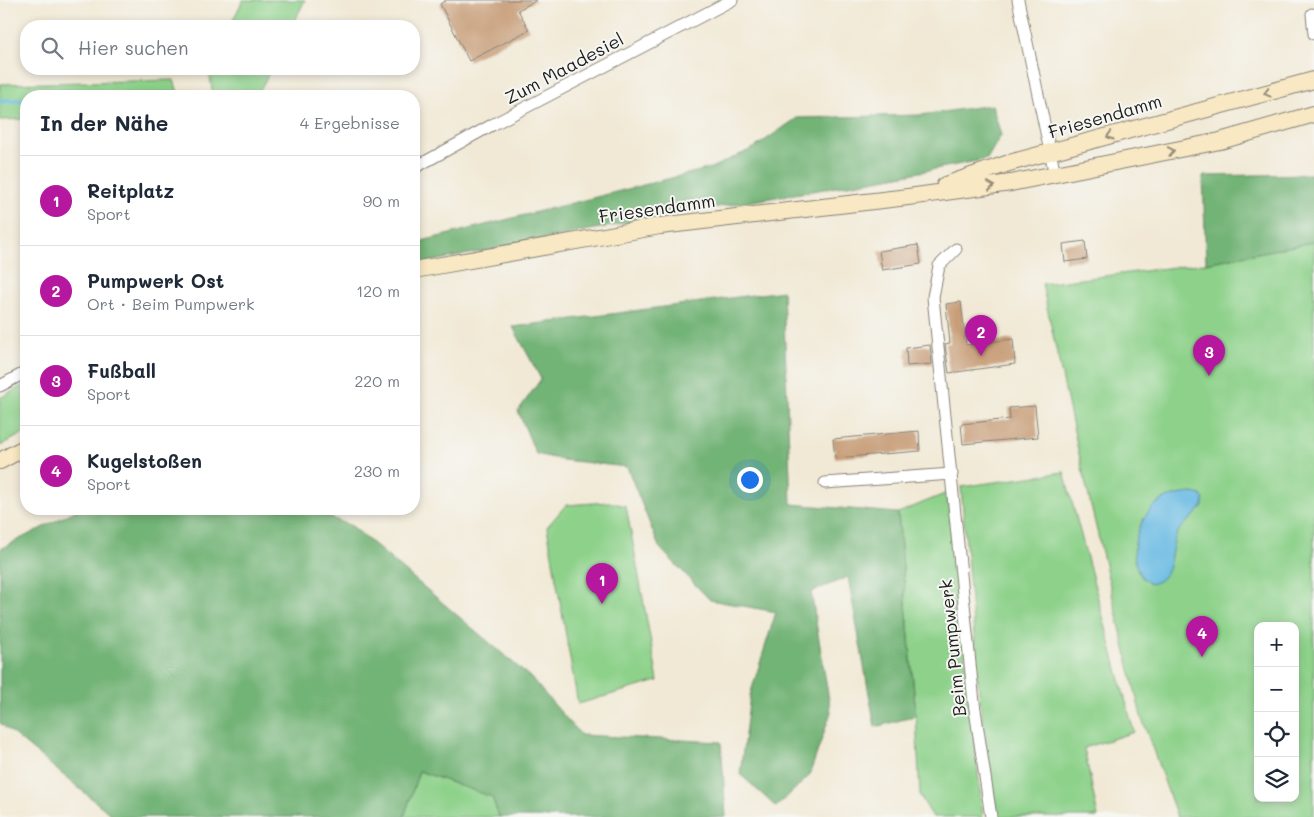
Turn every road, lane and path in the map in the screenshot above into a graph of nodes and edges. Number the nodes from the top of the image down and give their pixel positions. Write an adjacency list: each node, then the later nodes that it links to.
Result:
1 (732, 0): 8 (street, Zum Maadesiel)
2 (1018, 0): 7 (street)
3 (1312, 14): 4 (street)
4 (1314, 34)
5 (1314, 80): 7 (main road, Friesendamm, one-way to 7)
6 (1314, 114): 9 (main road, Friesendamm, one-way to 6)
7 (1050, 152): 9 (street); 10 (main road, Friesendamm)
8 (420, 165)
9 (1055, 175): 10 (main road, Friesendamm, one-way to 9)
10 (908, 197): 12 (main road, Friesendamm)
11 (956, 248): 17 (street, Beim Pumpwerk)
12 (420, 269)
13 (20, 375): 14 (street)
14 (0, 386)
15 (20, 451): 16 (main road)
16 (0, 461)
17 (952, 474): 18 (street); 19 (street, Beim Pumpwerk)
18 (825, 483)
19 (991, 817)

